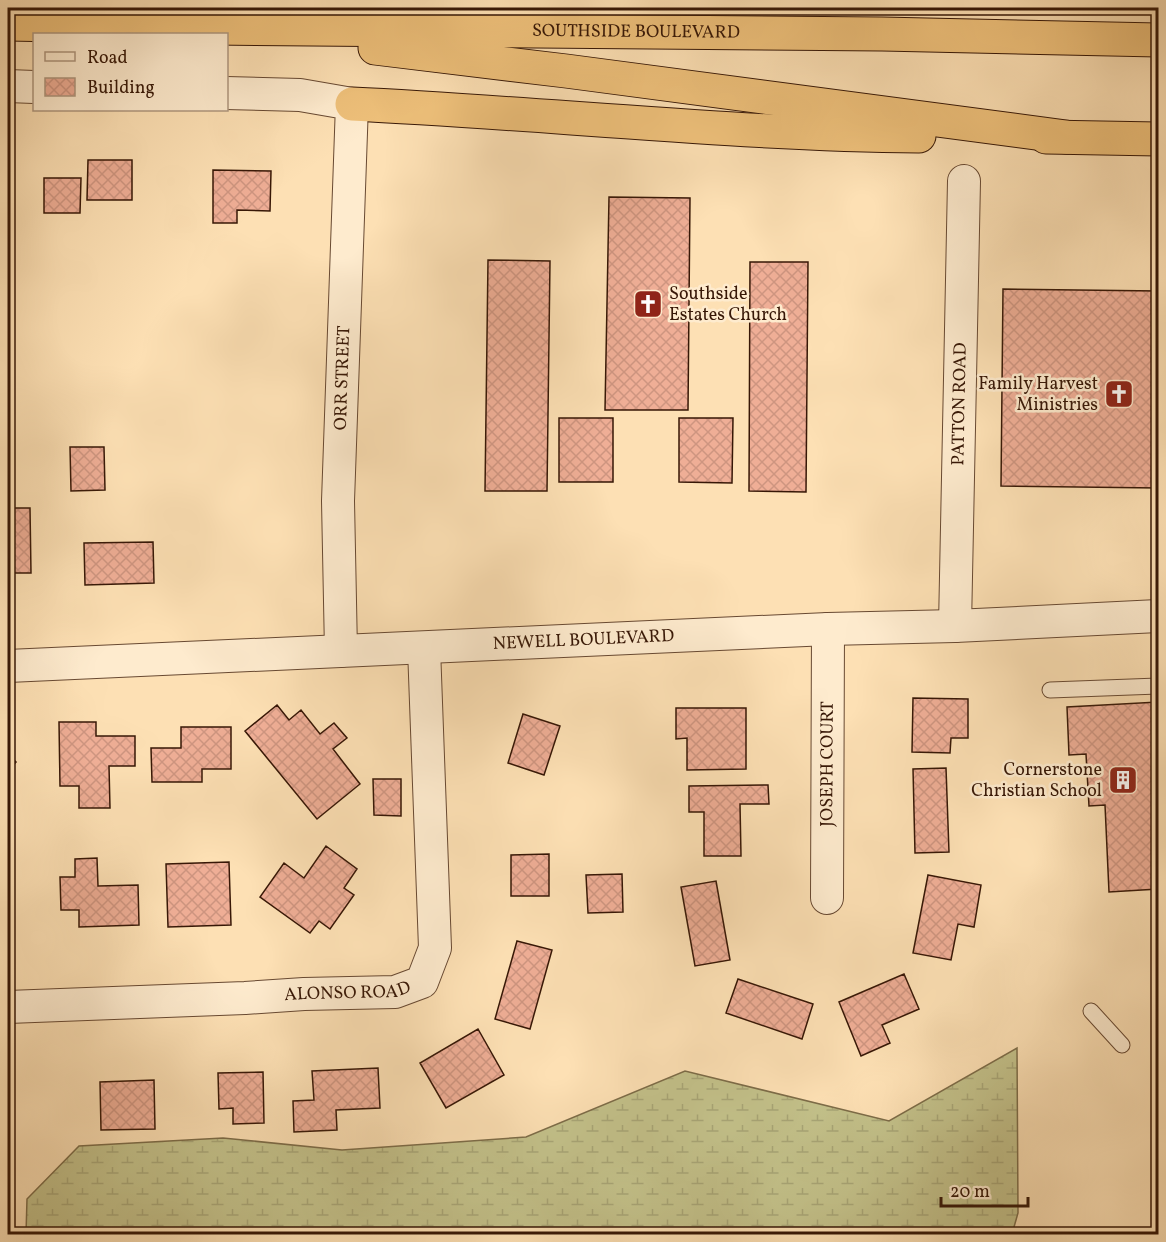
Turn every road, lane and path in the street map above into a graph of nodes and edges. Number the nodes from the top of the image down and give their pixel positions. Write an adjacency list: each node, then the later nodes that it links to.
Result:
1 (8, 24): 2 (highway, SOUTHSIDE BOULEVARD)
2 (212, 28): 3 (highway, SOUTHSIDE BOULEVARD); 8 (highway)
3 (1158, 40)
4 (8, 86): 5 (street)
5 (33, 87)
6 (228, 93): 7 (street)
7 (352, 104): 8 (highway); 15 (street, ORR STREET)
8 (1066, 137): 9 (highway)
9 (1158, 139)
10 (964, 181): 12 (street, PATTON ROAD)
11 (1158, 616): 12 (street, NEWELL BOULEVARD)
12 (955, 626): 13 (street, NEWELL BOULEVARD)
13 (828, 629): 14 (street, NEWELL BOULEVARD); 19 (street, JOSEPH COURT)
14 (424, 648): 15 (street, NEWELL BOULEVARD); 20 (street, ALONSO ROAD)
15 (341, 651): 16 (street, NEWELL BOULEVARD)
16 (8, 666)
17 (1158, 686): 18 (lane)
18 (1050, 690)
19 (827, 898)
20 (8, 1007)
21 (1091, 1011): 22 (lane)
22 (1122, 1045)

